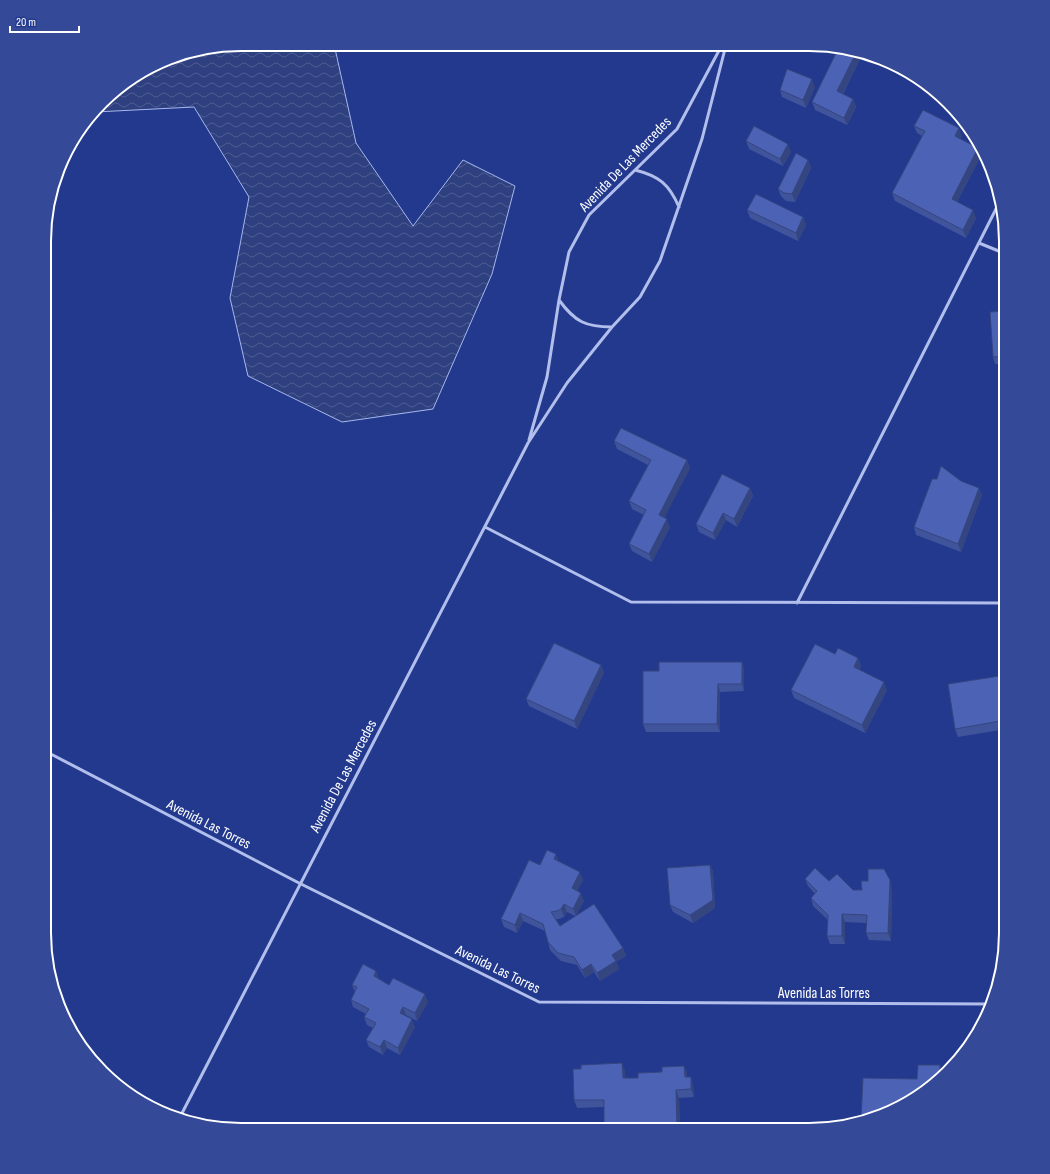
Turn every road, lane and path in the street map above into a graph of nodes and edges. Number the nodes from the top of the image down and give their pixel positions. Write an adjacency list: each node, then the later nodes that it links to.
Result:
1 (719, 51): 3 (lane, Avenida De Las Mercedes)
2 (724, 51): 4 (lane, Avenida De Las Mercedes)
3 (635, 170): 4 (lane); 8 (lane, Avenida De Las Mercedes)
4 (679, 207): 9 (lane, Avenida De Las Mercedes)
5 (996, 209): 6 (lane)
6 (979, 243): 7 (lane); 12 (lane)
7 (999, 251)
8 (559, 300): 9 (lane); 10 (lane, Avenida De Las Mercedes)
9 (612, 327): 10 (lane, Avenida De Las Mercedes)
10 (528, 444): 11 (lane, Avenida De Las Mercedes)
11 (485, 527): 12 (lane); 15 (lane, Avenida De Las Mercedes)
12 (798, 603): 13 (lane)
13 (999, 603)
14 (51, 754): 15 (lane, Avenida Las Torres)
15 (299, 883): 16 (lane, Avenida Las Torres); 17 (lane, Avenida De Las Mercedes)
16 (986, 1004)
17 (182, 1114)

